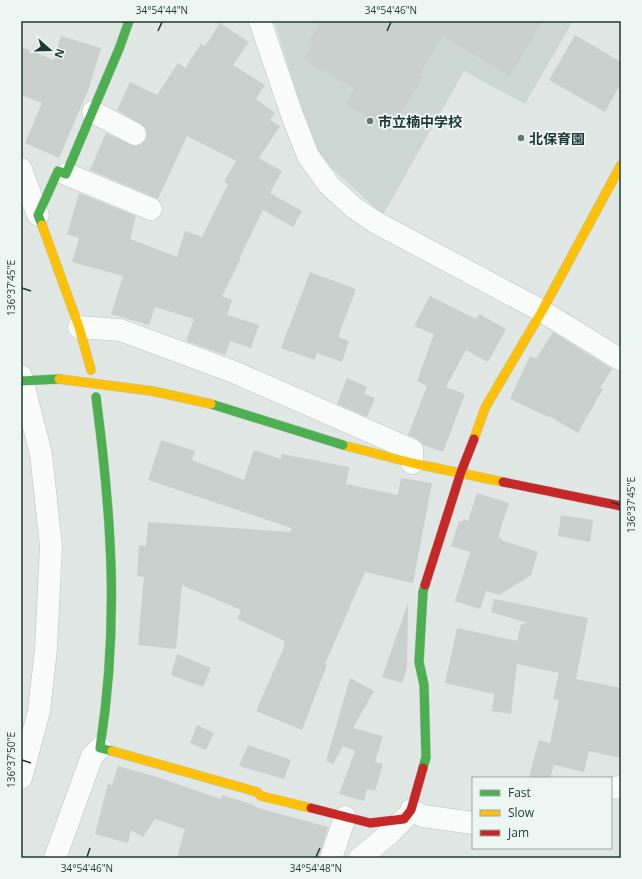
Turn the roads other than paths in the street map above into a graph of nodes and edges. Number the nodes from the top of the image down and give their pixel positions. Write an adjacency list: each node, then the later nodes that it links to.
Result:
1 (129, 21): 3 (street)
2 (260, 21): 10 (street)
3 (93, 112): 4 (street); 7 (street)
4 (135, 134)
5 (621, 165): 10 (street)
6 (21, 169): 9 (street)
7 (66, 174): 8 (street); 9 (street)
8 (151, 209)
9 (38, 215): 11 (street)
10 (542, 311): 12 (street); 17 (street)
11 (79, 327): 13 (street); 16 (street)
12 (621, 360)
13 (91, 370)
14 (21, 379): 16 (street, bridge); 20 (street)
15 (96, 397): 19 (street)
16 (412, 463): 17 (street)
17 (461, 472): 18 (street); 21 (street)
18 (621, 506)
19 (100, 748): 22 (street); 24 (street)
20 (21, 778)
21 (407, 814): 22 (street); 23 (street); 26 (street)
22 (345, 817): 25 (street)
23 (472, 823)
24 (55, 858)
25 (330, 858)
26 (360, 858)

